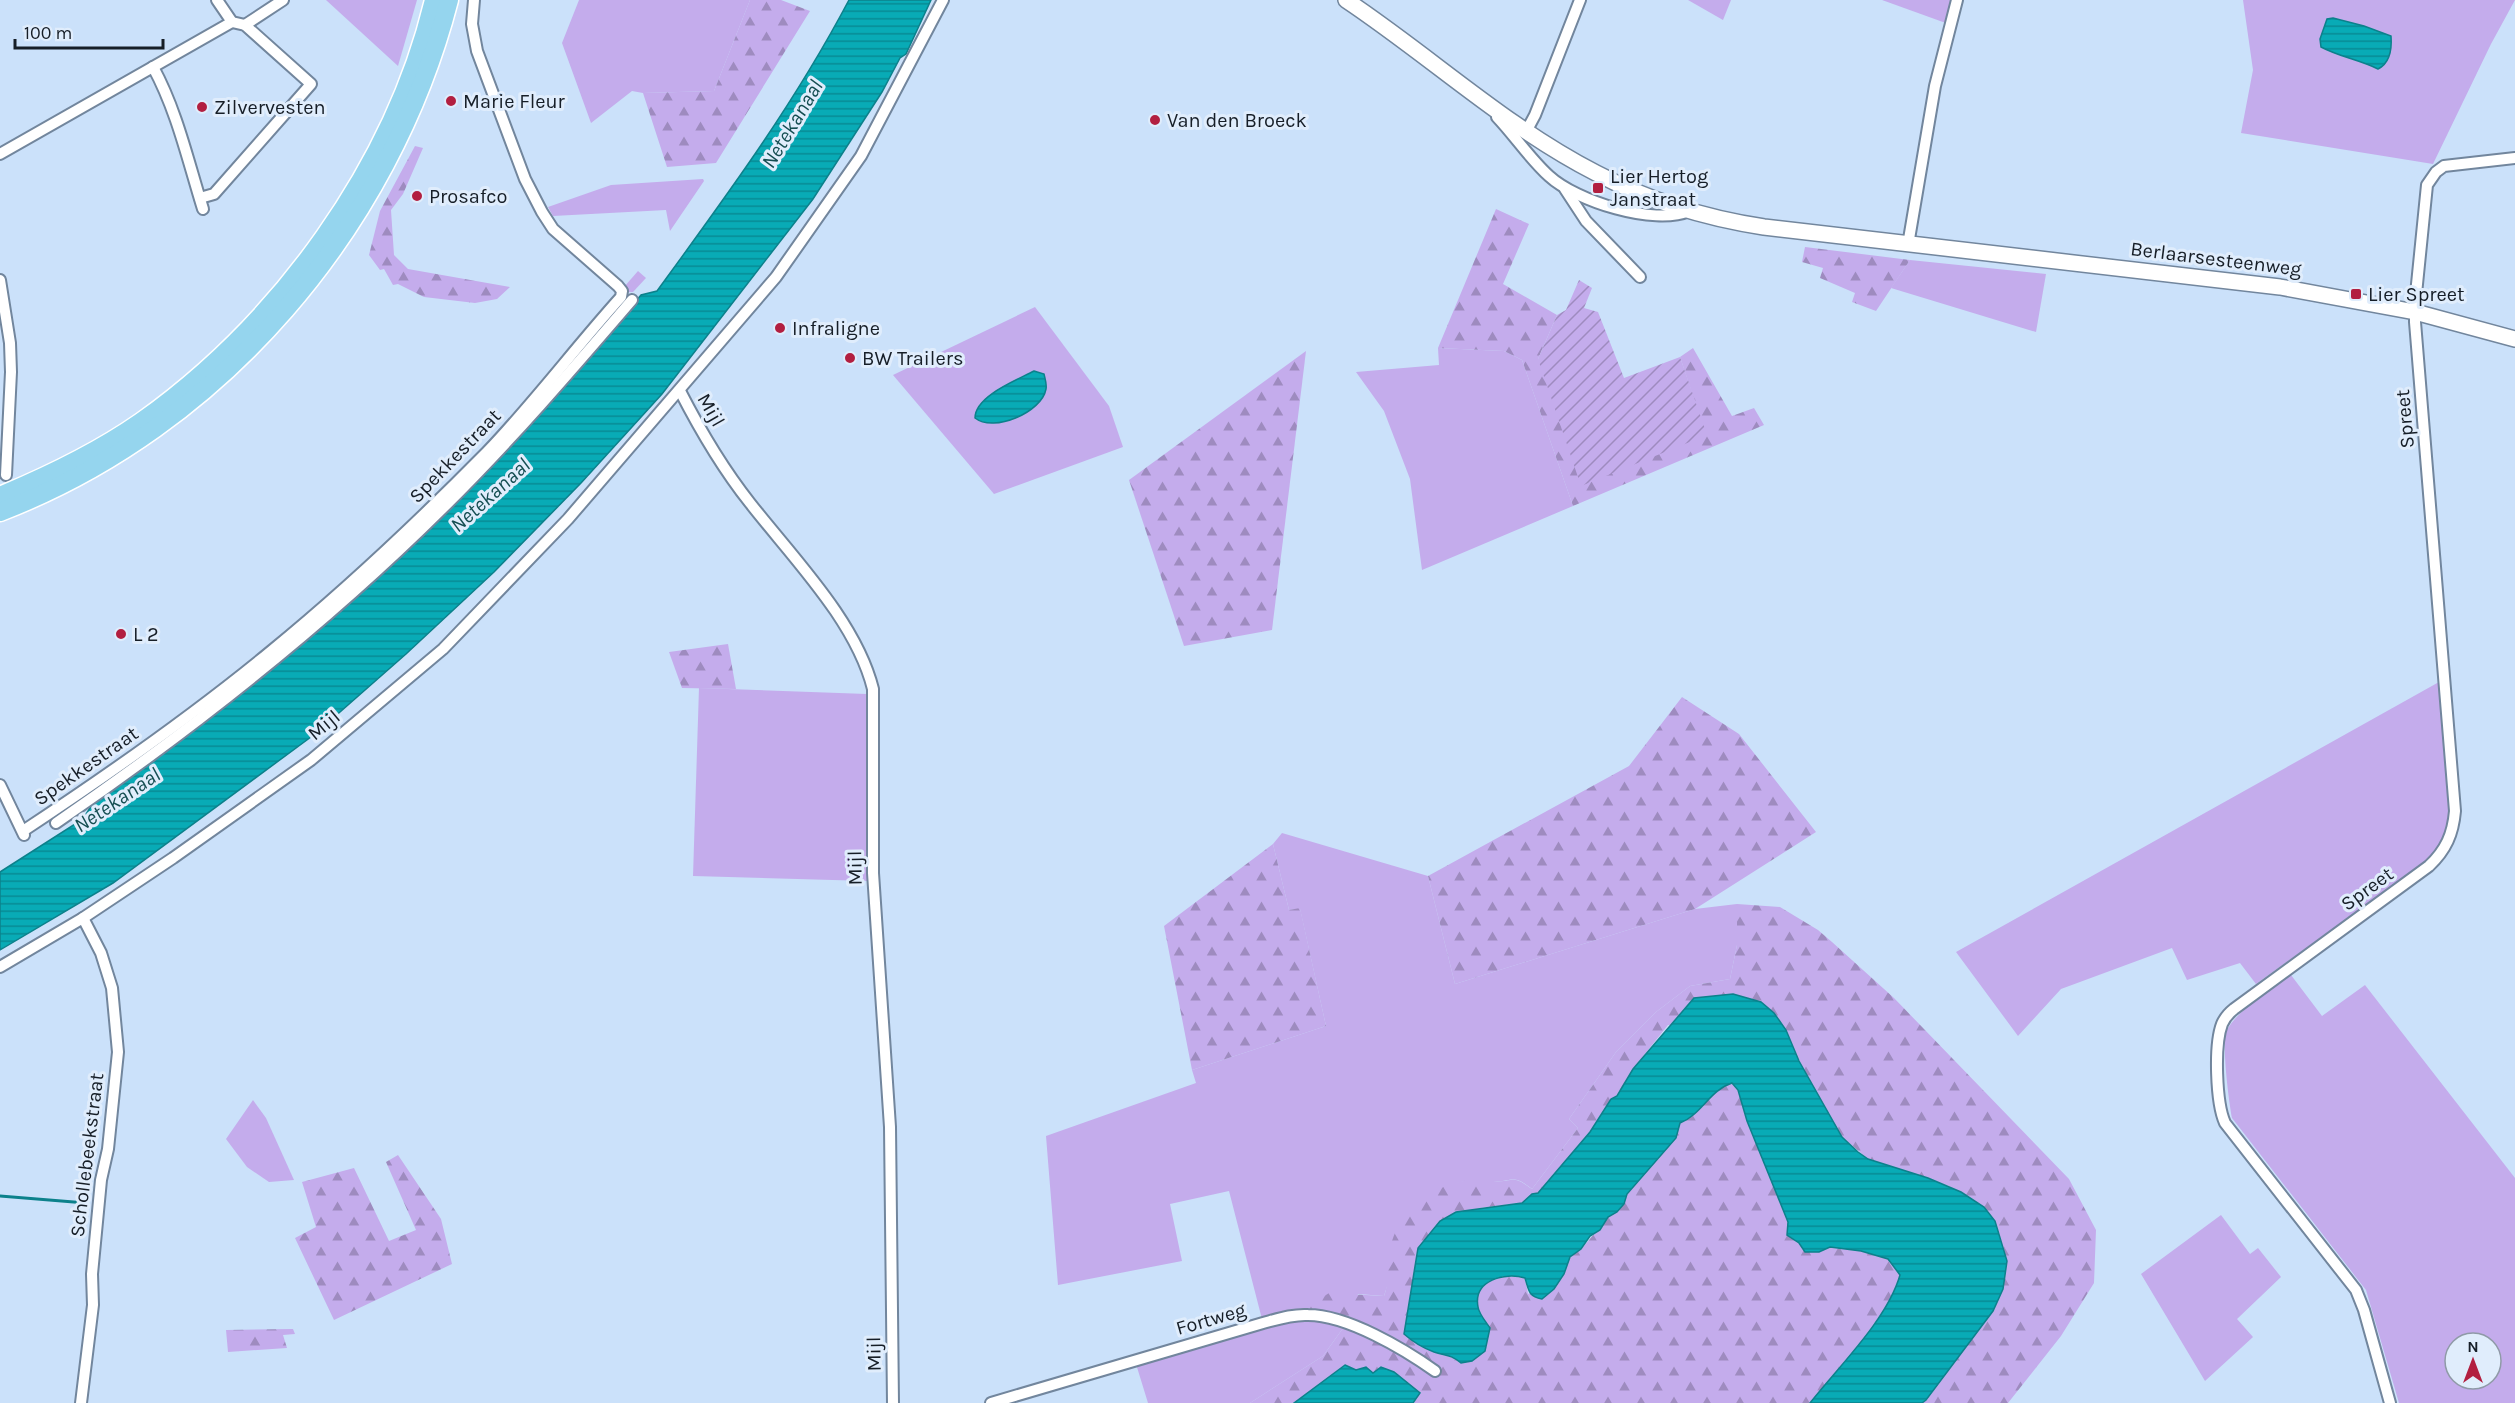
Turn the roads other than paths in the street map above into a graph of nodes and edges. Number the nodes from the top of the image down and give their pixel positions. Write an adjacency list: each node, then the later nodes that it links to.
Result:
1 (217, 0): 10 (street)
2 (283, 0): 11 (street)
3 (434, 0): 28 (main road)
4 (449, 0): 29 (main road)
5 (474, 0): 30 (street, Spekkestraat)
6 (943, 0): 26 (street, Mijl)
7 (1346, 0): 13 (street, Berlaarsesteenweg)
8 (1580, 0): 14 (street)
9 (1957, 0): 19 (street)
10 (232, 22): 11 (street); 12 (street)
11 (245, 25): 12 (street)
12 (153, 67): 15 (street)
13 (1481, 98): 14 (street, Berlaarsesteenweg); 17 (street, Berlaarsesteenweg)
14 (1527, 130): 18 (street, Berlaarsesteenweg)
15 (0, 154)
16 (2515, 158): 23 (street, Spreet)
17 (1564, 188): 18 (street, Berlaarsesteenweg); 20 (street, Berlaarsesteenweg)
18 (1689, 211): 19 (street, Berlaarsesteenweg)
19 (1908, 244): 23 (street, Berlaarsesteenweg)
20 (1640, 278)
21 (0, 280): 25 (street)
22 (632, 300): 31 (street)
23 (2415, 312): 24 (street, Berlaarsesteenweg); 38 (street, Spreet)
24 (2515, 339)
25 (5, 341): 27 (street)
26 (680, 391): 32 (street, Mijl); 36 (street, Mijl)
27 (6, 475)
28 (0, 496)
29 (0, 512)
30 (0, 785)
31 (56, 823)
32 (83, 918): 33 (street, Mijl); 35 (street, Schollebeekstraat)
33 (0, 967)
34 (1435, 1371): 37 (street, Fortweg)
35 (81, 1403)
36 (893, 1403)
37 (991, 1403)
38 (2390, 1403)

